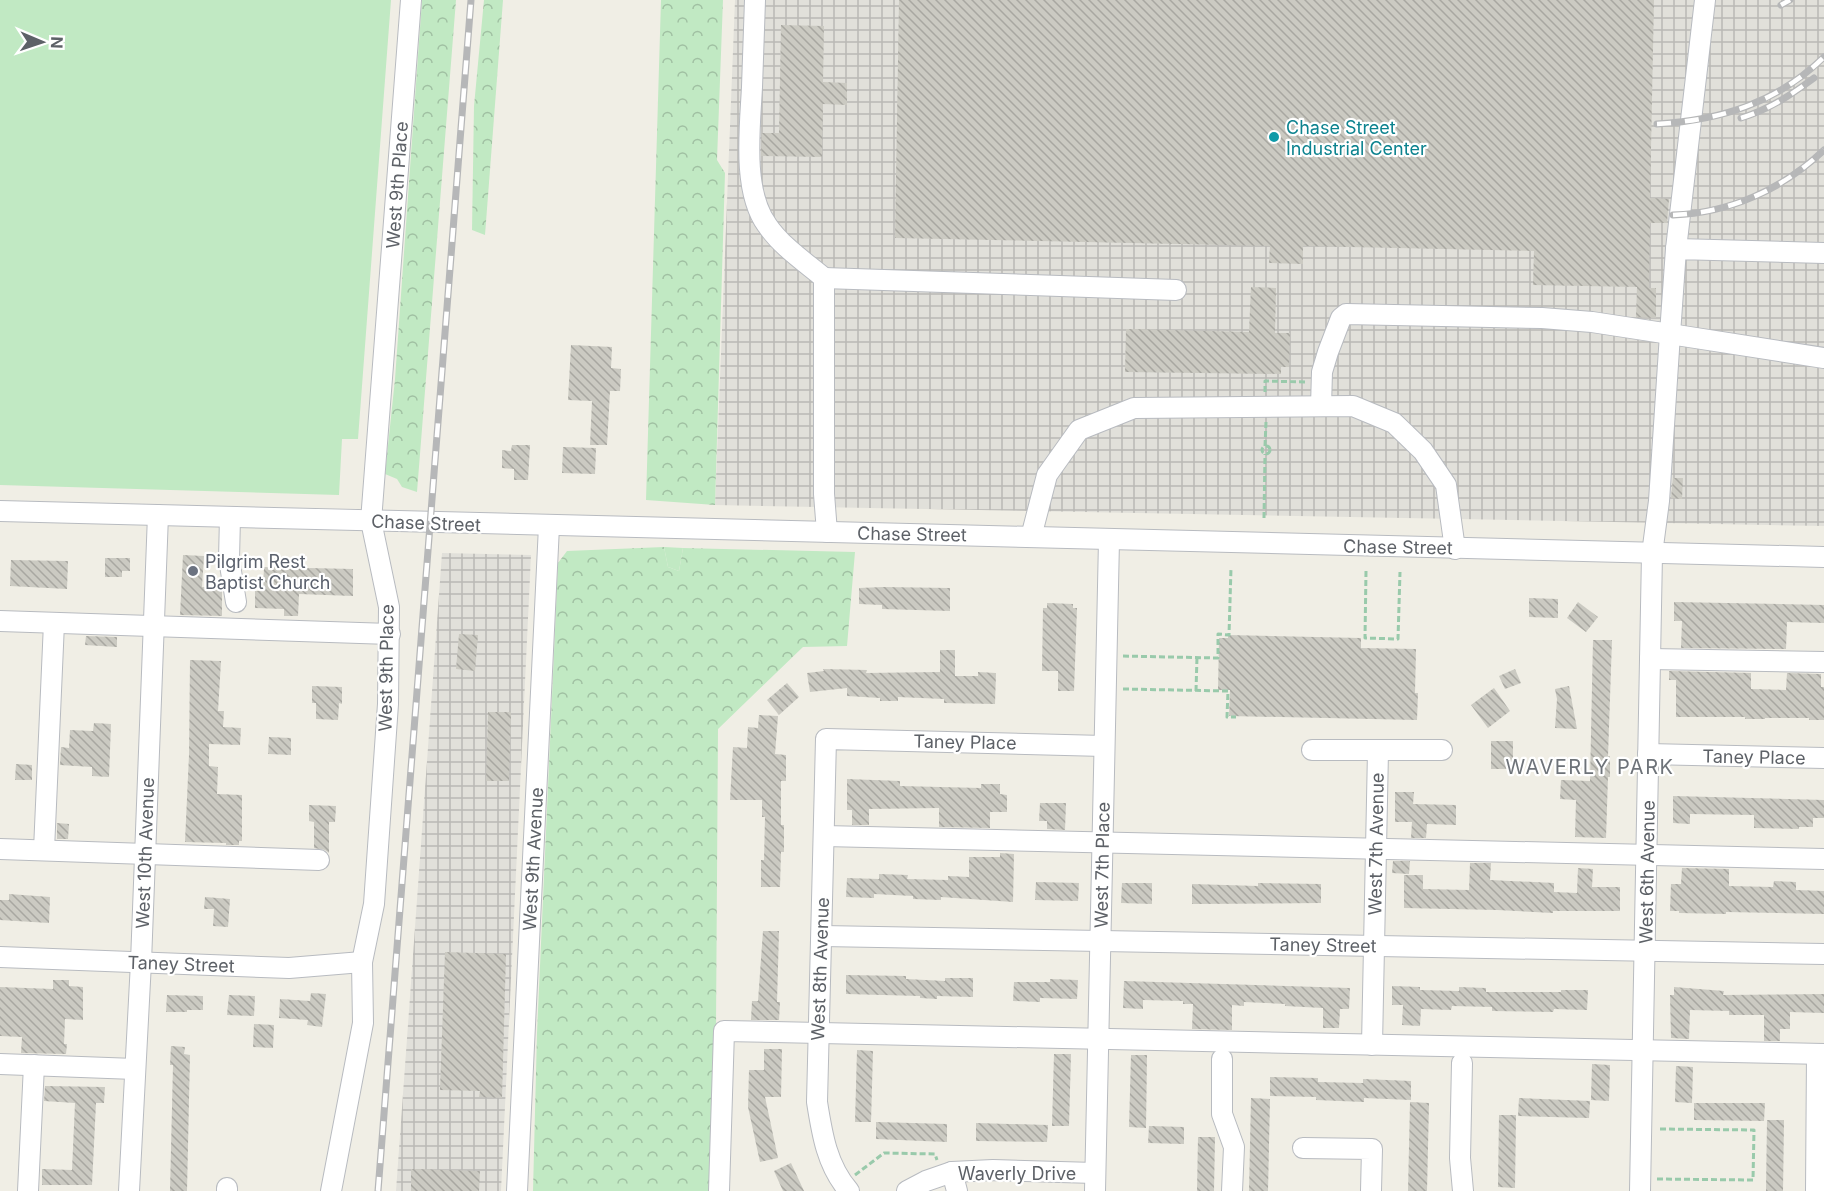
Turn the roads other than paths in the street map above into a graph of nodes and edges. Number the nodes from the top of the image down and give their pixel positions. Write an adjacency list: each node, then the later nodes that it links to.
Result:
1 (411, 0): 14 (street, West 9th Place)
2 (755, 0): 6 (street)
3 (1705, 0): 4 (street, West 6th Avenue)
4 (1676, 249): 5 (street); 8 (street, West 6th Avenue)
5 (1824, 253)
6 (824, 278): 7 (street); 16 (street)
7 (1176, 290)
8 (1670, 334): 9 (street); 10 (street); 20 (street, West 6th Avenue)
9 (1824, 358)
10 (1321, 405): 17 (street); 19 (street)
11 (0, 511): 12 (street, Chase Street)
12 (158, 515): 13 (street, Chase Street); 25 (street, West 10th Avenue)
13 (230, 517): 14 (street, Chase Street); 22 (street)
14 (371, 521): 15 (street, Chase Street); 26 (street, West 9th Place)
15 (549, 526): 16 (street, Chase Street); 71 (street, West 9th Avenue)
16 (827, 532): 17 (street, Chase Street)
17 (1031, 537): 18 (street, Chase Street)
18 (1109, 540): 19 (street, Chase Street); 30 (street, West 7th Place)
19 (1455, 549): 20 (street, Chase Street)
20 (1652, 554): 21 (street, Chase Street); 27 (street, West 6th Avenue)
21 (1824, 557)
22 (236, 602)
23 (0, 621): 24 (street)
24 (54, 623): 25 (street); 40 (street)
25 (153, 626): 26 (street); 41 (street, West 10th Avenue)
26 (390, 634): 52 (street, West 9th Place)
27 (1650, 658): 28 (street); 34 (street, West 6th Avenue)
28 (1824, 662)
29 (826, 739): 30 (street, Taney Place); 36 (street, West 8th Avenue)
30 (1104, 746): 37 (street, West 7th Place)
31 (1312, 750): 33 (street)
32 (1442, 750): 33 (street)
33 (1378, 751): 39 (street, West 7th Avenue)
34 (1648, 754): 35 (street, Taney Place); 42 (street, West 6th Avenue)
35 (1824, 758)
36 (824, 836): 37 (street); 45 (street, West 8th Avenue)
37 (1103, 843): 39 (street); 46 (street, West 7th Place)
38 (0, 849): 40 (street)
39 (1376, 849): 42 (street); 47 (street, West 7th Avenue)
40 (44, 850): 41 (street)
41 (145, 854): 44 (street); 51 (street, West 10th Avenue)
42 (1647, 855): 43 (street); 48 (street, West 6th Avenue)
43 (1824, 859)
44 (319, 860)
45 (822, 936): 46 (street, Taney Street); 53 (street, West 8th Avenue)
46 (1101, 941): 47 (street, Taney Street); 54 (street, West 7th Place)
47 (1374, 946): 48 (street, Taney Street); 55 (street, West 7th Avenue)
48 (1646, 950): 49 (street, Taney Street); 56 (street, West 6th Avenue)
49 (1824, 954)
50 (0, 957): 51 (street, Taney Street)
51 (141, 962): 52 (street, Taney Street); 62 (street, West 10th Avenue)
52 (362, 962): 70 (street, West 9th Place)
53 (818, 1034): 54 (street); 66 (street, West 8th Avenue); 72 (street)
54 (1099, 1039): 55 (street); 65 (street, West 7th Place)
55 (1372, 1045): 56 (street)
56 (1642, 1050): 57 (street); 67 (street, West 6th Avenue)
57 (1821, 1054): 77 (street)
58 (1222, 1059): 74 (street)
59 (1462, 1063): 76 (street)
60 (0, 1064): 61 (street)
61 (34, 1065): 62 (street); 68 (street)
62 (135, 1069): 69 (street, West 10th Avenue)
63 (1303, 1148): 75 (street)
64 (950, 1177): 65 (street, Waverly Drive); 73 (street, Waverly Drive)
65 (1095, 1182)
66 (850, 1184)
67 (1646, 1185)
68 (27, 1191)
69 (129, 1191)
70 (331, 1191)
71 (517, 1191)
72 (719, 1191)
73 (908, 1191)
74 (1232, 1191)
75 (1371, 1191)
76 (1463, 1191)
77 (1816, 1191)

